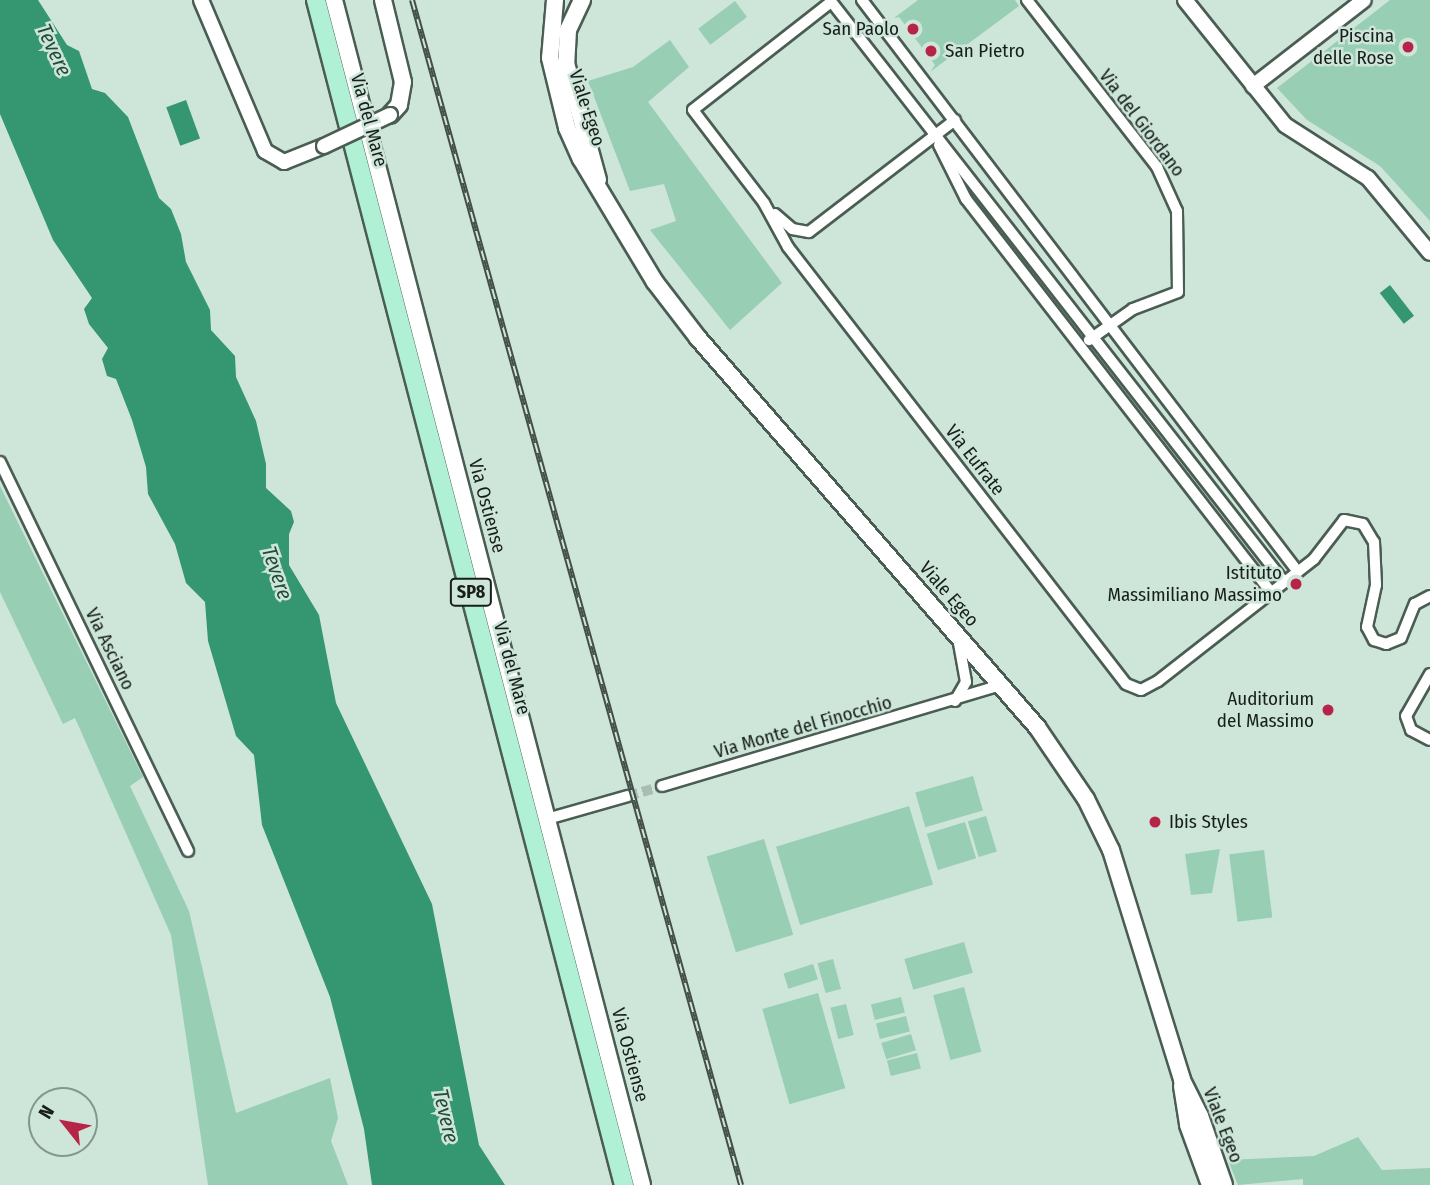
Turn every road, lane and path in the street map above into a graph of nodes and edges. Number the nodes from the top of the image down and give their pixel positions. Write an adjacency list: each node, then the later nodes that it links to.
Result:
1 (201, 0): 13 (street, bridge)
2 (316, 0): 53 (main road, Via del Mare / SP8)
3 (334, 0): 49 (main road, Via Ostiense)
4 (383, 0): 13 (main road)
5 (555, 0): 16 (main road, Viale Egeo)
6 (582, 0): 16 (main road, Viale Egeo)
7 (862, 0): 14 (street)
8 (1027, 0): 25 (street, Via del Giordano)
9 (1185, 0): 12 (street)
10 (1364, 0): 12 (street)
11 (830, 1): 15 (street); 17 (street)
12 (1253, 86): 21 (street)
13 (390, 115)
14 (955, 120): 15 (street); 18 (street)
15 (935, 136): 17 (street); 19 (street); 20 (street)
16 (599, 183): 42 (main road, Viale Egeo)
17 (764, 203): 40 (street, Via Eufrate)
18 (1019, 210): 19 (street); 22 (street)
19 (1006, 220): 20 (street); 23 (street)
20 (991, 231): 24 (street)
21 (1430, 253)
22 (1059, 260): 23 (street); 25 (street)
23 (1045, 271): 24 (street); 26 (street)
24 (1032, 282): 27 (street)
25 (1110, 325): 26 (street); 28 (street)
26 (1095, 336): 27 (street); 29 (street)
27 (1081, 346): 30 (street)
28 (1153, 382): 29 (street); 31 (street)
29 (1139, 393): 30 (street); 32 (street)
30 (1126, 404): 34 (street)
31 (1205, 448): 32 (street); 35 (street)
32 (1192, 459): 34 (street); 36 (street)
33 (0, 462): 50 (street, Via Asciano)
34 (1177, 470): 37 (street)
35 (1256, 516): 36 (street); 38 (street)
36 (1242, 526): 37 (street); 39 (street)
37 (1229, 536): 40 (street)
38 (1298, 572): 39 (street); 41 (street)
39 (1284, 582): 40 (street)
40 (1270, 592)
41 (1430, 596)
42 (957, 635): 44 (main road, Viale Egeo); 45 (street)
43 (1430, 674): 46 (street)
44 (1000, 685): 45 (street, Via Monte del Finocchio); 51 (main road, Viale Egeo)
45 (954, 702): 47 (street, Via Monte del Finocchio)
46 (1430, 740)
47 (662, 786)
48 (628, 796): 49 (street)
49 (547, 819): 54 (main road, Via Ostiense)
50 (188, 851)
51 (1182, 1080): 52 (main road, Viale Egeo); 57 (main road, Viale Egeo)
52 (1199, 1161): 55 (street); 56 (main road, Viale Egeo)
53 (625, 1185)
54 (642, 1185)
55 (1203, 1185)
56 (1210, 1185)
57 (1224, 1185)

